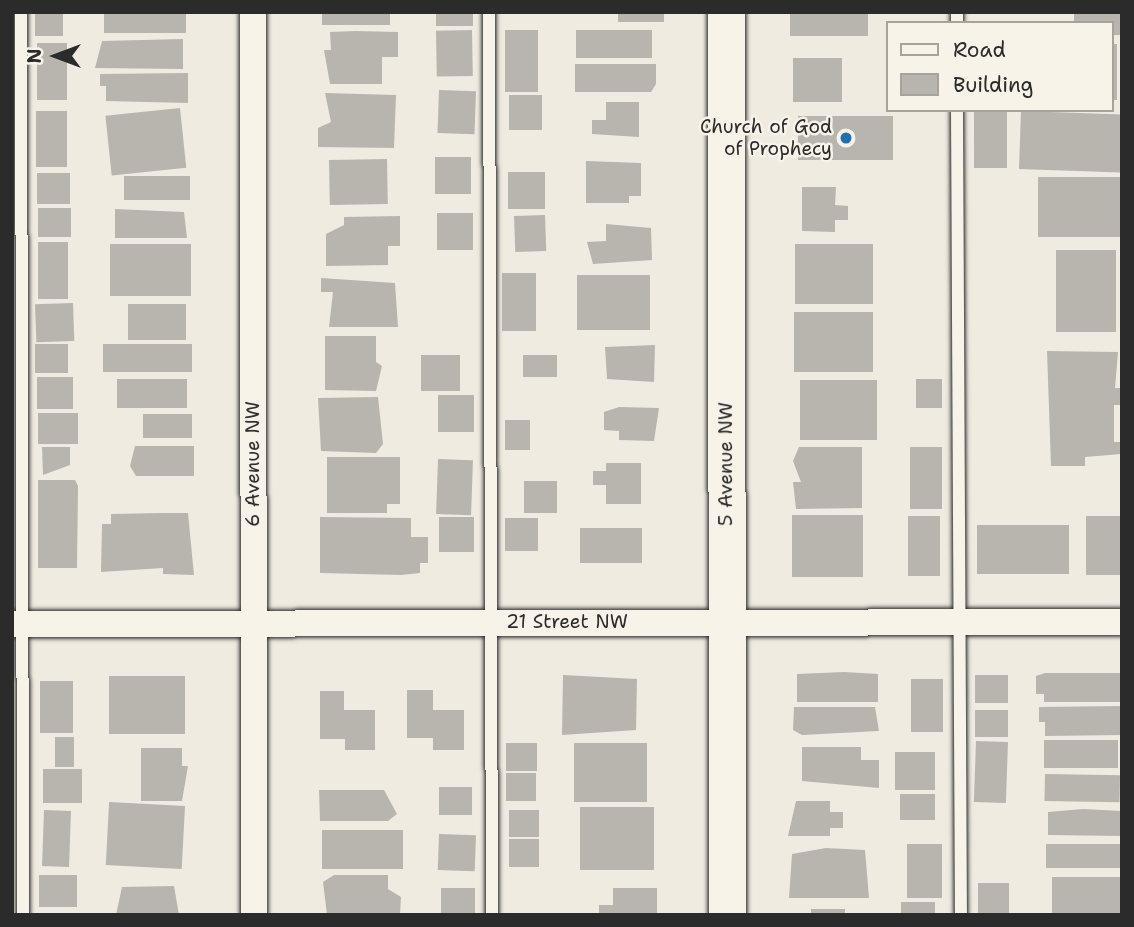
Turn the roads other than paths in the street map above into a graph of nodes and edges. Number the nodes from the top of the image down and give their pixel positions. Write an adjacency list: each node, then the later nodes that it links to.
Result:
1 (21, 12): 10 (lane)
2 (253, 12): 11 (street, 6 Avenue NW)
3 (489, 12): 6 (lane)
4 (726, 12): 9 (street, 5 Avenue NW)
5 (957, 112): 7 (lane)
6 (492, 622): 9 (street, 21 Street NW); 11 (street, 21 Street NW); 14 (lane)
7 (960, 622): 8 (street, 21 Street NW); 9 (street, 21 Street NW); 16 (lane)
8 (1122, 622)
9 (726, 623): 15 (street, 5 Avenue NW)
10 (18, 624): 11 (street, 21 Street NW); 12 (lane)
11 (253, 624): 13 (street, 6 Avenue NW)
12 (23, 915)
13 (254, 915)
14 (492, 915)
15 (727, 915)
16 (961, 915)

